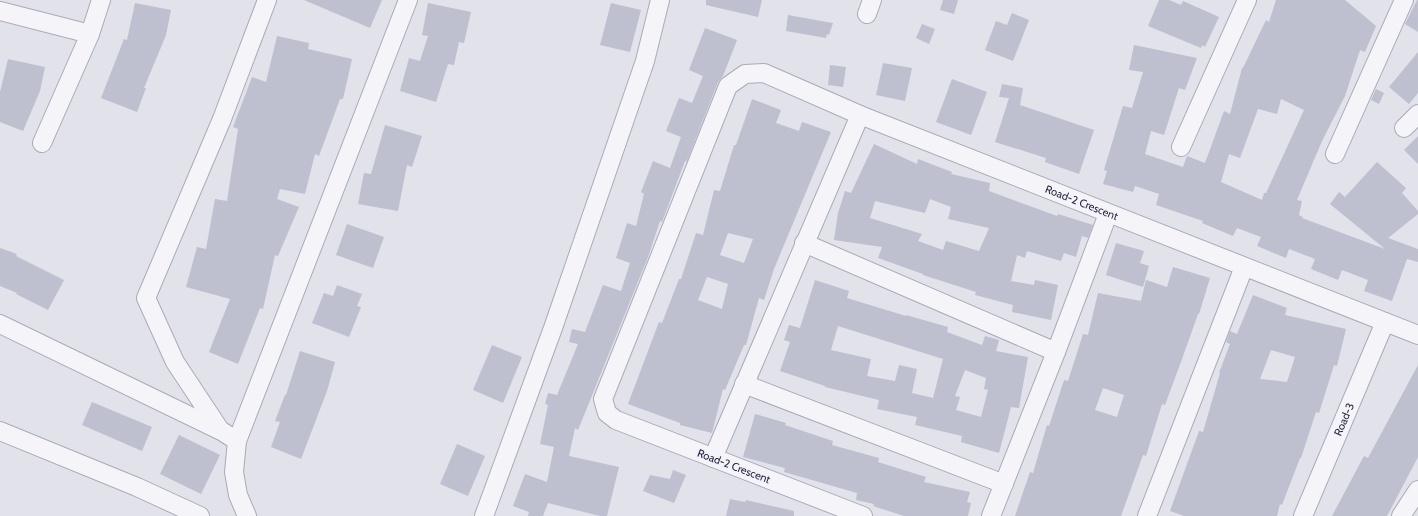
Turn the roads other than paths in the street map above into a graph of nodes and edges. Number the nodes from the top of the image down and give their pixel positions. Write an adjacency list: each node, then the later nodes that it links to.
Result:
1 (101, 0): 8 (street)
2 (267, 0): 23 (street)
3 (408, 0): 25 (street)
4 (660, 0): 31 (street)
5 (1247, 0): 13 (street)
6 (1404, 0): 14 (street)
7 (0, 11): 8 (street)
8 (90, 34): 12 (street)
9 (1418, 114): 11 (street)
10 (860, 115): 15 (street, Road-2 Crescent); 16 (street); 26 (street, Road-2 Crescent)
11 (1404, 128)
12 (42, 143)
13 (1181, 147)
14 (1335, 154)
15 (1108, 214): 17 (street, Road-2 Crescent); 21 (street)
16 (804, 243): 21 (street); 22 (street)
17 (1244, 267): 18 (street, Road-2 Crescent); 34 (street)
18 (1385, 322): 20 (street, Road-2 Crescent); 35 (street, Road-3)
19 (0, 324): 23 (street)
20 (1418, 335)
21 (1056, 352): 27 (street)
22 (744, 384): 26 (street); 27 (street)
23 (220, 430): 25 (street)
24 (0, 431): 29 (street)
25 (237, 441): 30 (street)
26 (713, 458): 32 (street, Road-2 Crescent)
27 (1004, 484): 33 (street)
28 (1418, 490): 36 (street)
29 (200, 516)
30 (247, 516)
31 (484, 516)
32 (863, 516)
33 (991, 516)
34 (1147, 516)
35 (1303, 516)
36 (1401, 516)

